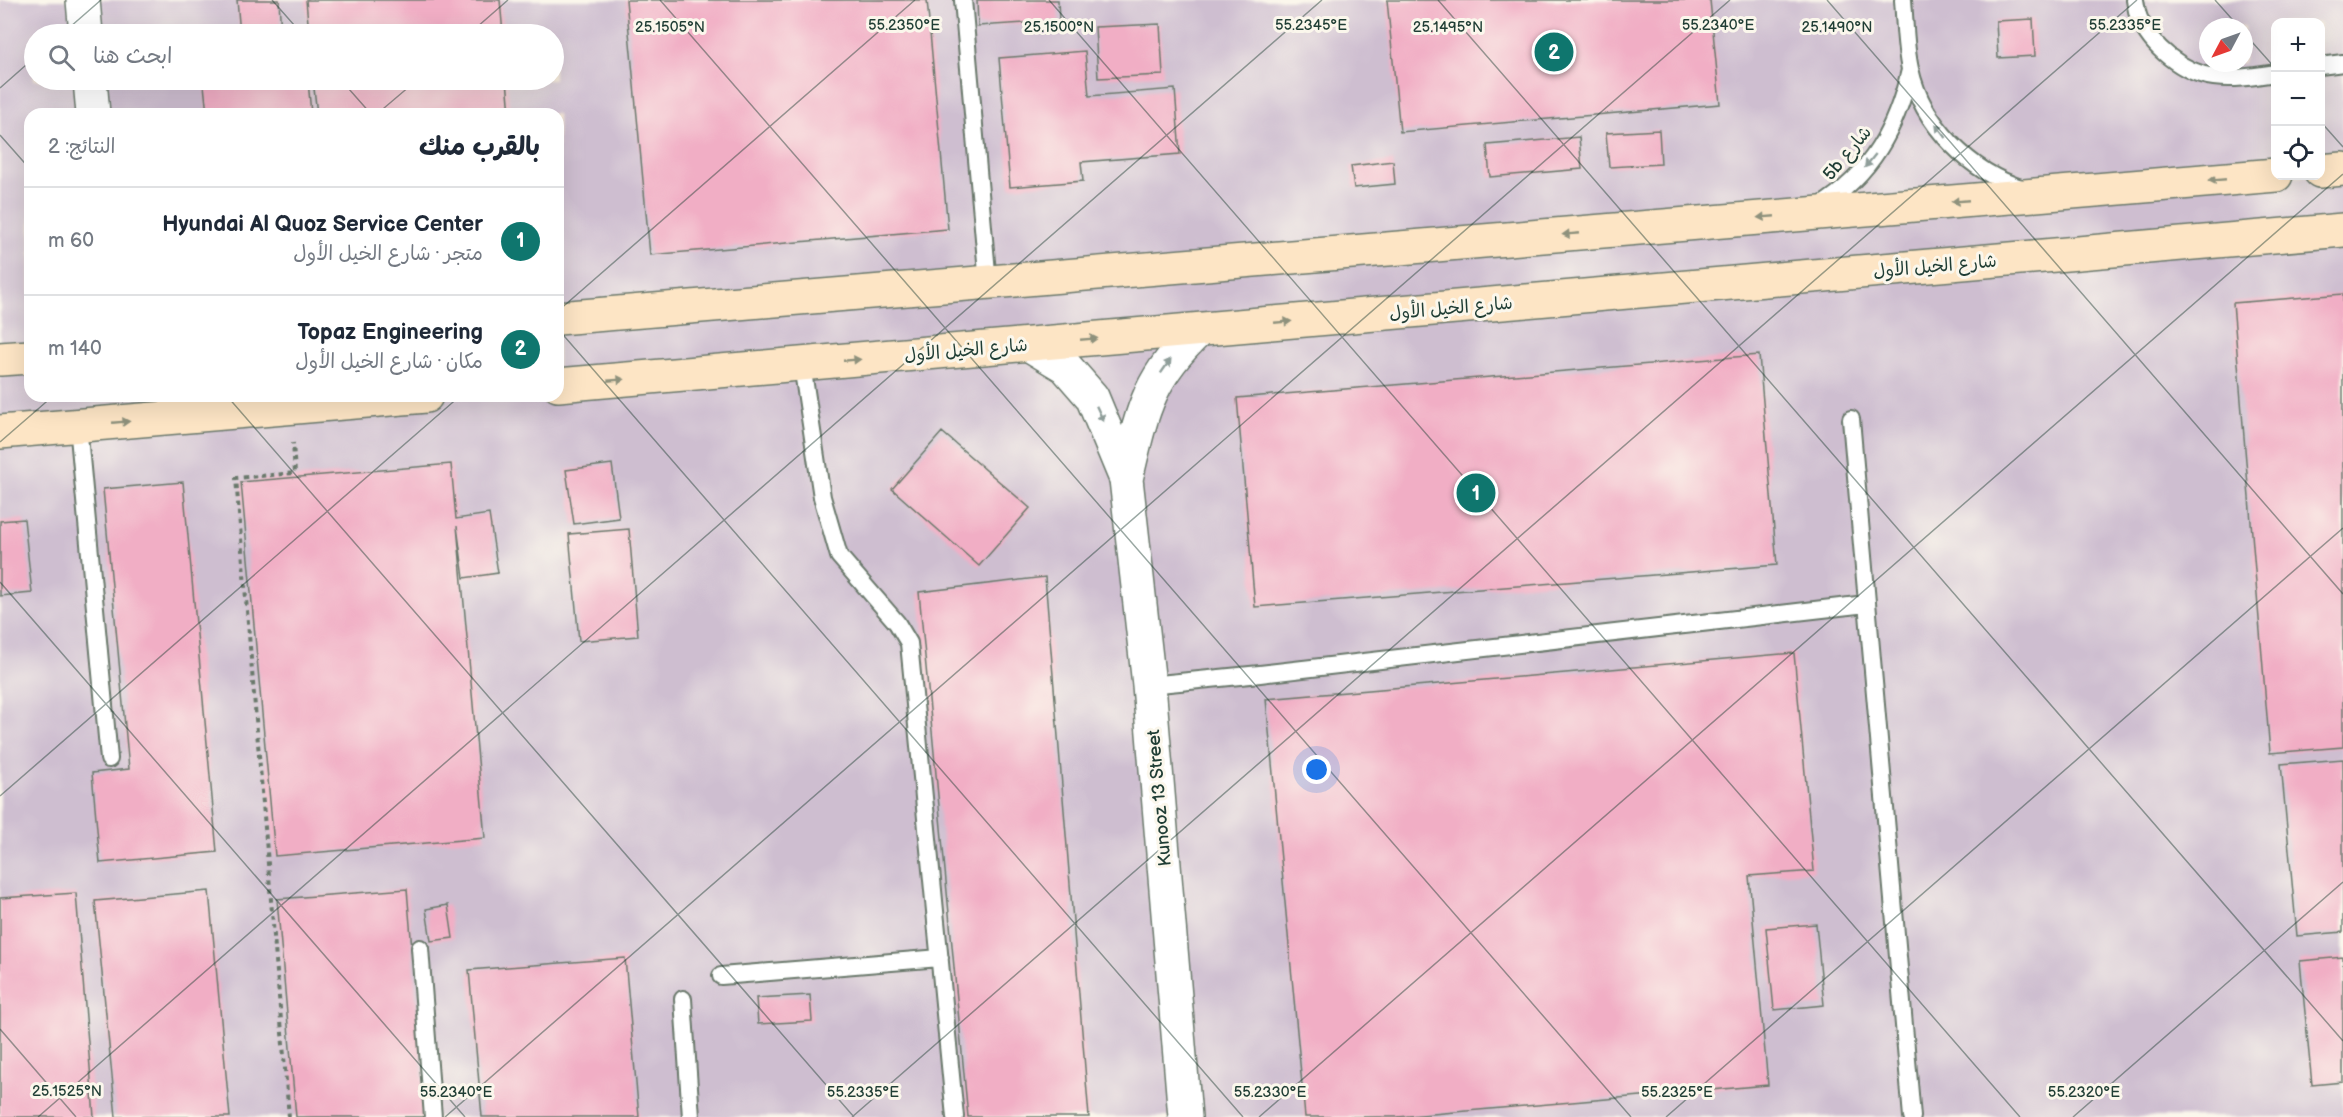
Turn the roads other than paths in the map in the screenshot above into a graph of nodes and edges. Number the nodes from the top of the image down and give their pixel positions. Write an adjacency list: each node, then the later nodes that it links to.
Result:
1 (84, 0): 5 (street)
2 (963, 0): 18 (lane)
3 (1903, 0): 8 (lane, 5b شارع)
4 (2135, 0): 9 (lane)
5 (85, 24)
6 (2343, 63): 7 (lane)
7 (2325, 65)
8 (1910, 70): 15 (lane, 5b شارع, one-way to 8); 16 (lane, 5b شارع, one-way to 16)
9 (2271, 74)
10 (91, 90): 11 (street)
11 (92, 108)
12 (2343, 170): 13 (main road)
13 (2325, 171)
14 (2271, 175): 15 (main road, one-way to 15)
15 (2042, 194): 16 (main road, one-way to 16)
16 (1809, 213): 18 (main road, one-way to 18)
17 (2343, 230): 20 (main road, شارع الخيل الأول, one-way to 17)
18 (988, 284): 19 (main road)
19 (564, 318)
20 (1199, 330): 21 (main road, شارع الخيل الأول, one-way to 20); 30 (street, Kunooz 13 Street, one-way to 20)
21 (1030, 345): 24 (main road, شارع الخيل الأول, one-way to 21); 30 (street, Kunooz 13 Street, one-way to 30)
22 (24, 357): 23 (main road)
23 (0, 359)
24 (802, 365): 25 (main road, شارع الخيل الأول, one-way to 24); 35 (lane)
25 (564, 385)
26 (352, 402): 28 (main road, one-way to 26)
27 (1851, 419): 31 (lane)
28 (78, 425): 29 (main road); 33 (lane)
29 (0, 432)
30 (1126, 479): 32 (street, Kunooz 13 Street)
31 (1866, 604): 32 (lane); 42 (lane)
32 (1149, 685): 41 (street, Kunooz 13 Street)
33 (109, 759)
34 (420, 948): 38 (lane)
35 (940, 958): 36 (lane); 40 (lane)
36 (721, 976)
37 (683, 999): 39 (lane)
38 (433, 1117)
39 (691, 1117)
40 (955, 1117)
41 (1185, 1117)
42 (1912, 1117)

